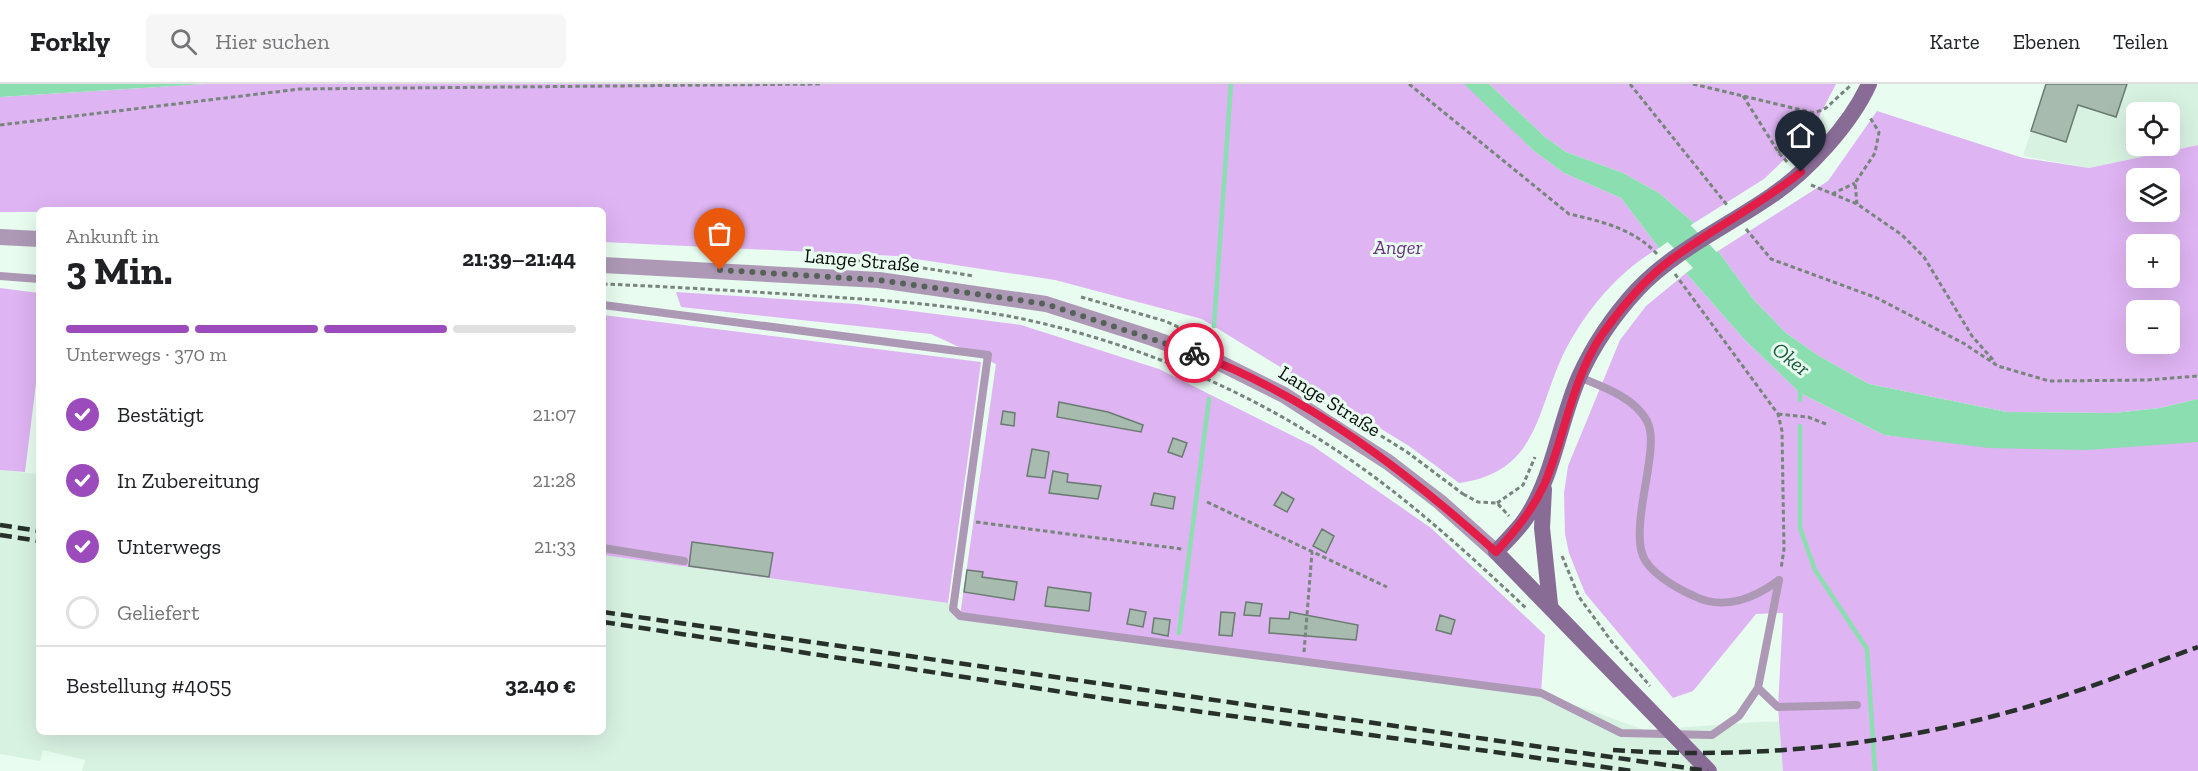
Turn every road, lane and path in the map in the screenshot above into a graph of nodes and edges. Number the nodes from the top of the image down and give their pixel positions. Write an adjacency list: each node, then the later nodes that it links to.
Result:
1 (820, 84): 9 (path)
2 (1409, 84): 17 (path)
3 (1630, 84): 13 (path)
4 (1693, 84): 8 (path)
5 (1854, 84): 8 (path)
6 (1869, 84): 26 (main road)
7 (1867, 112): 11 (path)
8 (1814, 113): 10 (path)
9 (0, 125)
10 (1779, 153)
11 (1855, 183): 12 (path); 24 (path)
12 (1832, 194)
13 (1734, 213)
14 (1741, 222): 24 (path)
15 (0, 237): 16 (street)
16 (36, 239)
17 (1664, 262)
18 (606, 265): 31 (street, Lange Straße)
19 (1671, 269): 27 (path)
20 (0, 276): 21 (lane)
21 (36, 279)
22 (606, 284): 43 (path)
23 (606, 305): 32 (lane)
24 (1998, 366): 25 (path)
25 (2198, 376)
26 (1579, 377): 29 (main road); 40 (lane)
27 (1778, 414): 28 (path); 40 (path)
28 (1826, 424)
29 (1544, 485): 33 (main road); 42 (main road)
30 (1207, 502): 36 (path)
31 (1450, 511): 33 (path); 37 (street, Lange Straße)
32 (965, 521): 35 (path); 44 (lane)
33 (1518, 527): 37 (main road)
34 (606, 548): 39 (lane)
35 (1182, 549)
36 (1312, 552): 41 (path); 44 (path)
37 (1496, 552): 42 (main road, Lange Straße)
38 (1562, 556): 46 (path)
39 (684, 561)
40 (1779, 580): 45 (lane)
41 (1387, 587)
42 (1550, 604): 48 (main road, Lange Straße)
43 (1533, 614)
44 (1304, 661): 45 (lane)
45 (1758, 688): 47 (lane)
46 (1654, 690)
47 (1857, 705)
48 (1709, 771)

